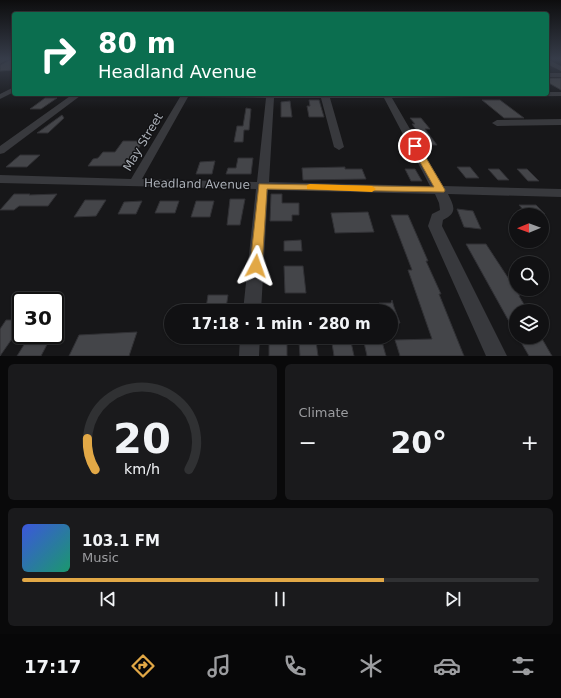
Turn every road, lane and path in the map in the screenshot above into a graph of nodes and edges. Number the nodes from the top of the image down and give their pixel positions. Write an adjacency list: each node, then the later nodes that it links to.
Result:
1 (549, 94): 2 (street)
2 (561, 94)
3 (76, 96): 11 (street)
4 (185, 96): 13 (street, May Street)
5 (270, 96): 14 (street)
6 (325, 96): 7 (street); 10 (street)
7 (387, 96): 15 (street)
8 (561, 122): 9 (street)
9 (497, 123)
10 (339, 147)
11 (0, 151)
12 (3, 182): 13 (street, Headland Avenue)
13 (134, 183): 14 (street, Headland Avenue)
14 (262, 186): 15 (street, Headland Avenue); 17 (street)
15 (440, 190): 16 (street, Headland Avenue); 20 (street)
16 (561, 193)
17 (253, 304)
18 (250, 344): 19 (street)
19 (249, 356)
20 (497, 356)

